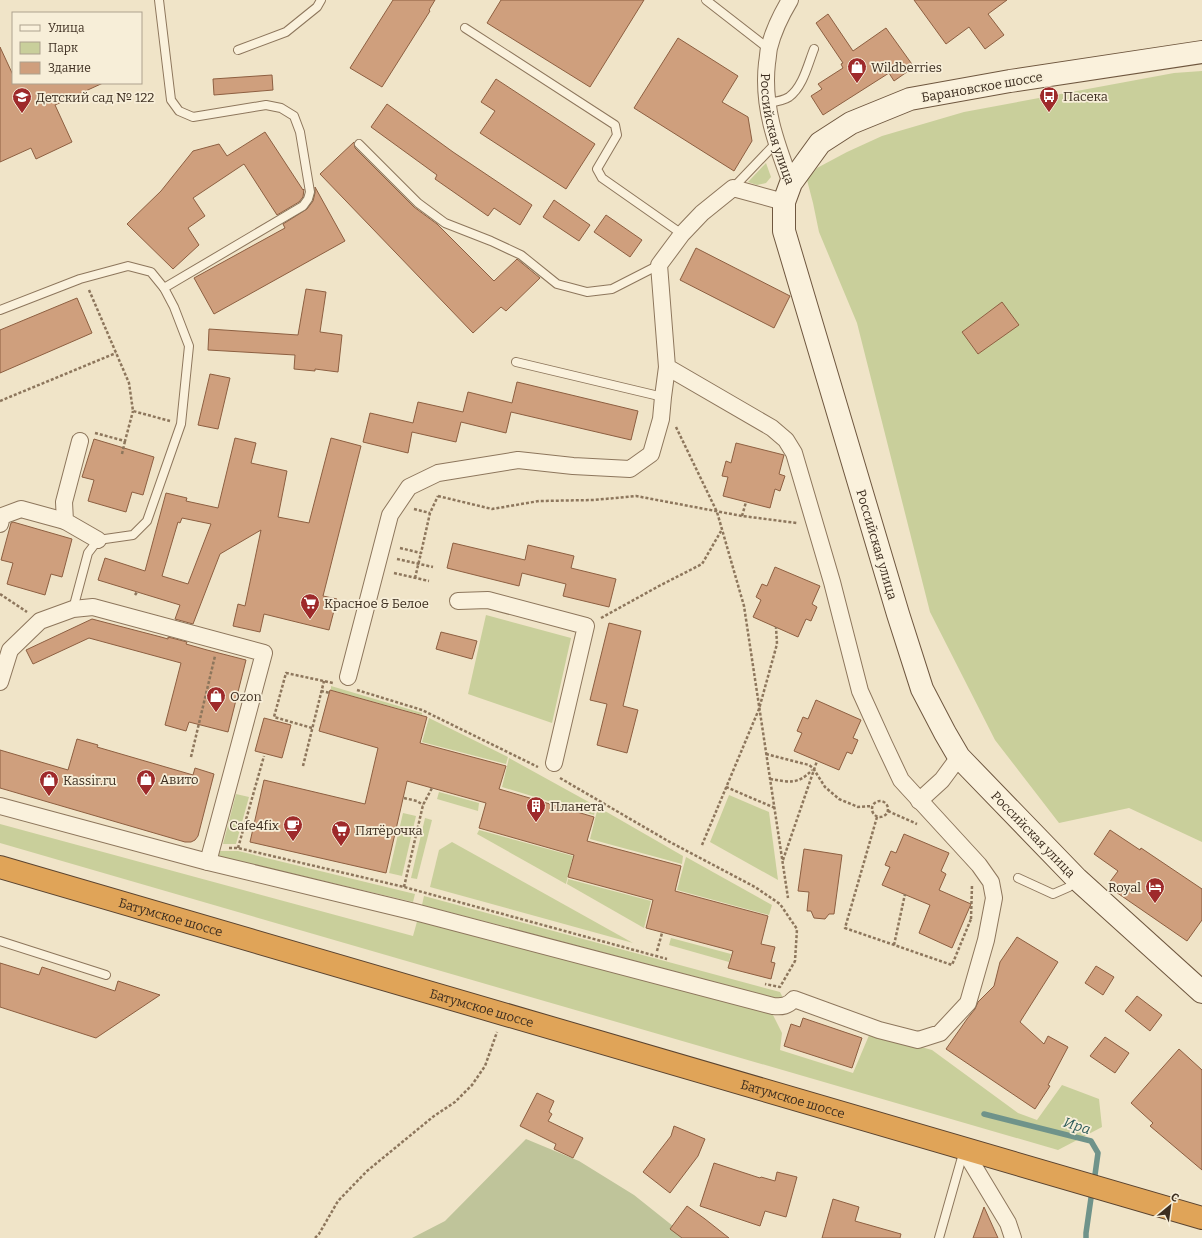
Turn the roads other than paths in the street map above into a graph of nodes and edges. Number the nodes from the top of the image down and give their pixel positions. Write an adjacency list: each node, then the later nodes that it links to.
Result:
1 (159, 0): 17 (lane)
2 (321, 0): 8 (lane)
3 (706, 0): 6 (lane)
4 (790, 0): 6 (street, Российская улица)
5 (465, 28): 15 (lane)
6 (769, 49): 10 (street, Российская улица)
7 (814, 49): 10 (lane)
8 (238, 50)
9 (1202, 52): 14 (main road, Барановское шоссе)
10 (767, 103): 11 (street, Российская улица)
11 (776, 143): 13 (lane); 14 (street, Российская улица)
12 (359, 144): 16 (lane)
13 (733, 188): 14 (street); 15 (street)
14 (787, 192): 31 (main road, Российская улица)
15 (682, 234): 16 (street)
16 (659, 265): 20 (street)
17 (164, 288): 18 (lane); 25 (lane)
18 (0, 310)
19 (516, 362): 21 (lane)
20 (667, 367): 21 (street); 33 (street)
21 (663, 397): 30 (street)
22 (80, 441): 23 (street)
23 (65, 521): 24 (street); 25 (street)
24 (0, 524)
25 (98, 540): 27 (lane)
26 (458, 601): 32 (street)
27 (73, 609): 28 (street); 35 (street)
28 (5, 649): 29 (street)
29 (0, 682)
30 (347, 684)
31 (959, 757): 33 (street); 38 (main road, Российская улица)
32 (551, 769)
33 (919, 801): 35 (street)
34 (0, 806): 35 (street)
35 (208, 862)
36 (0, 868): 42 (highway, Батумское шоссе)
37 (1018, 878): 38 (lane)
38 (1077, 879): 41 (main road, Российская улица)
39 (0, 941): 40 (lane)
40 (106, 975)
41 (1202, 992)
42 (964, 1150): 43 (highway, Батумское шоссе); 44 (lane); 45 (street)
43 (1202, 1218)
44 (939, 1238)
45 (1013, 1238)

